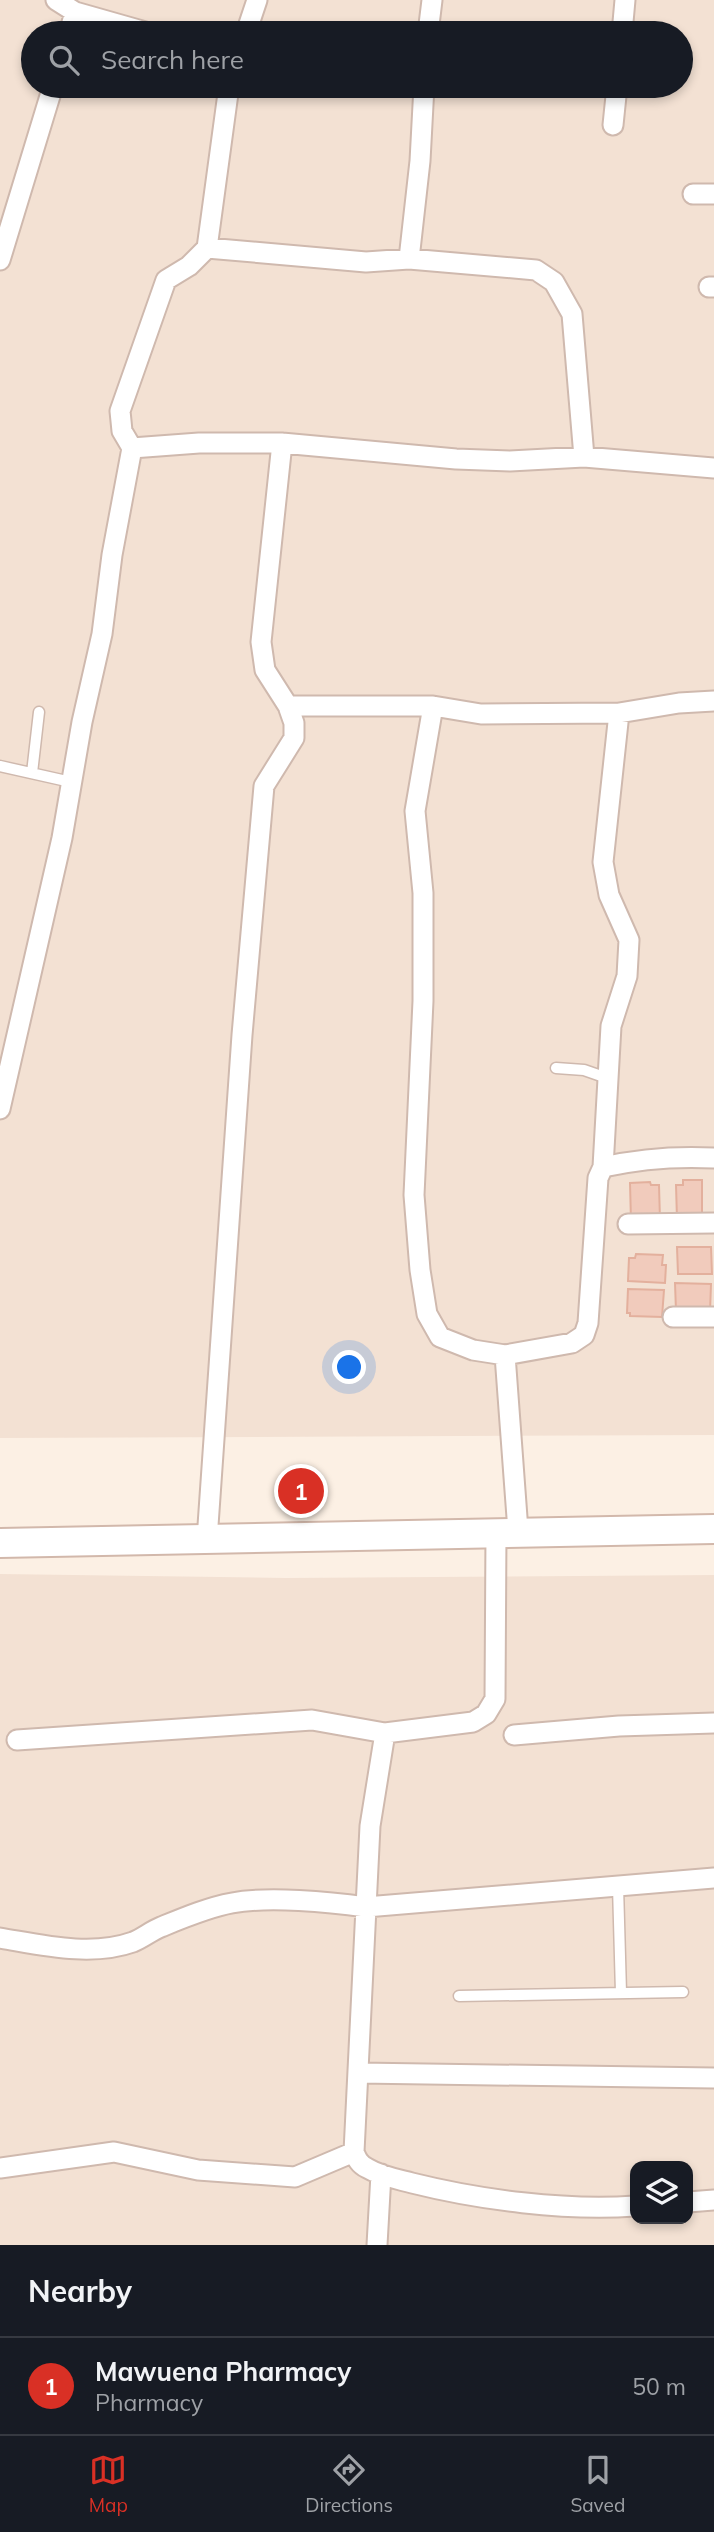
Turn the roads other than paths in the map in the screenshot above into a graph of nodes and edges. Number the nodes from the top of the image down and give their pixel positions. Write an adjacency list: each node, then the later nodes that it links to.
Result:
1 (56, 0): 5 (street)
2 (257, 0): 8 (street)
3 (432, 0): 9 (street)
4 (625, 0): 10 (street)
5 (75, 12): 6 (street); 7 (street)
6 (72, 21)
7 (107, 21)
8 (250, 21)
9 (429, 21)
10 (623, 21)
11 (49, 98): 20 (street)
12 (227, 98): 18 (street)
13 (423, 98): 19 (street)
14 (616, 98): 15 (street)
15 (614, 125)
16 (693, 194): 17 (street)
17 (714, 194)
18 (208, 248): 19 (street); 22 (street)
19 (409, 259): 23 (street)
20 (0, 260)
21 (282, 443): 22 (street); 23 (street); 26 (street)
22 (132, 448): 32 (street)
23 (584, 457): 24 (street)
24 (714, 468)
25 (714, 701): 29 (street)
26 (288, 706): 27 (street); 45 (street)
27 (433, 706): 29 (street); 42 (street)
28 (39, 712): 31 (lane)
29 (619, 713): 34 (street)
30 (0, 766): 31 (lane)
31 (32, 773): 32 (lane)
32 (71, 782): 35 (street)
33 (556, 1068): 34 (lane)
34 (607, 1078): 37 (street)
35 (0, 1109)
36 (714, 1158): 37 (street)
37 (603, 1167): 42 (street)
38 (714, 1223): 39 (street)
39 (628, 1224)
40 (673, 1317): 41 (street)
41 (714, 1317)
42 (505, 1354): 44 (street)
43 (714, 1529): 44 (main road)
44 (507, 1532): 45 (main road); 48 (street)
45 (207, 1540): 46 (main road)
46 (0, 1543)
47 (714, 1723): 49 (street)
48 (385, 1733): 50 (street); 53 (street)
49 (514, 1735)
50 (17, 1740)
51 (714, 1878): 52 (street)
52 (618, 1886): 53 (street); 56 (lane)
53 (366, 1907): 54 (street); 58 (street)
54 (0, 1938)
55 (683, 1992): 56 (lane)
56 (621, 1993): 57 (lane)
57 (459, 1996)
58 (359, 2073): 59 (street); 60 (street)
59 (714, 2078)
60 (354, 2152): 61 (street); 62 (street)
61 (0, 2168)
62 (381, 2175): 65 (street); 66 (street)
63 (714, 2200): 64 (street)
64 (693, 2202)
65 (630, 2206)
66 (377, 2245)

